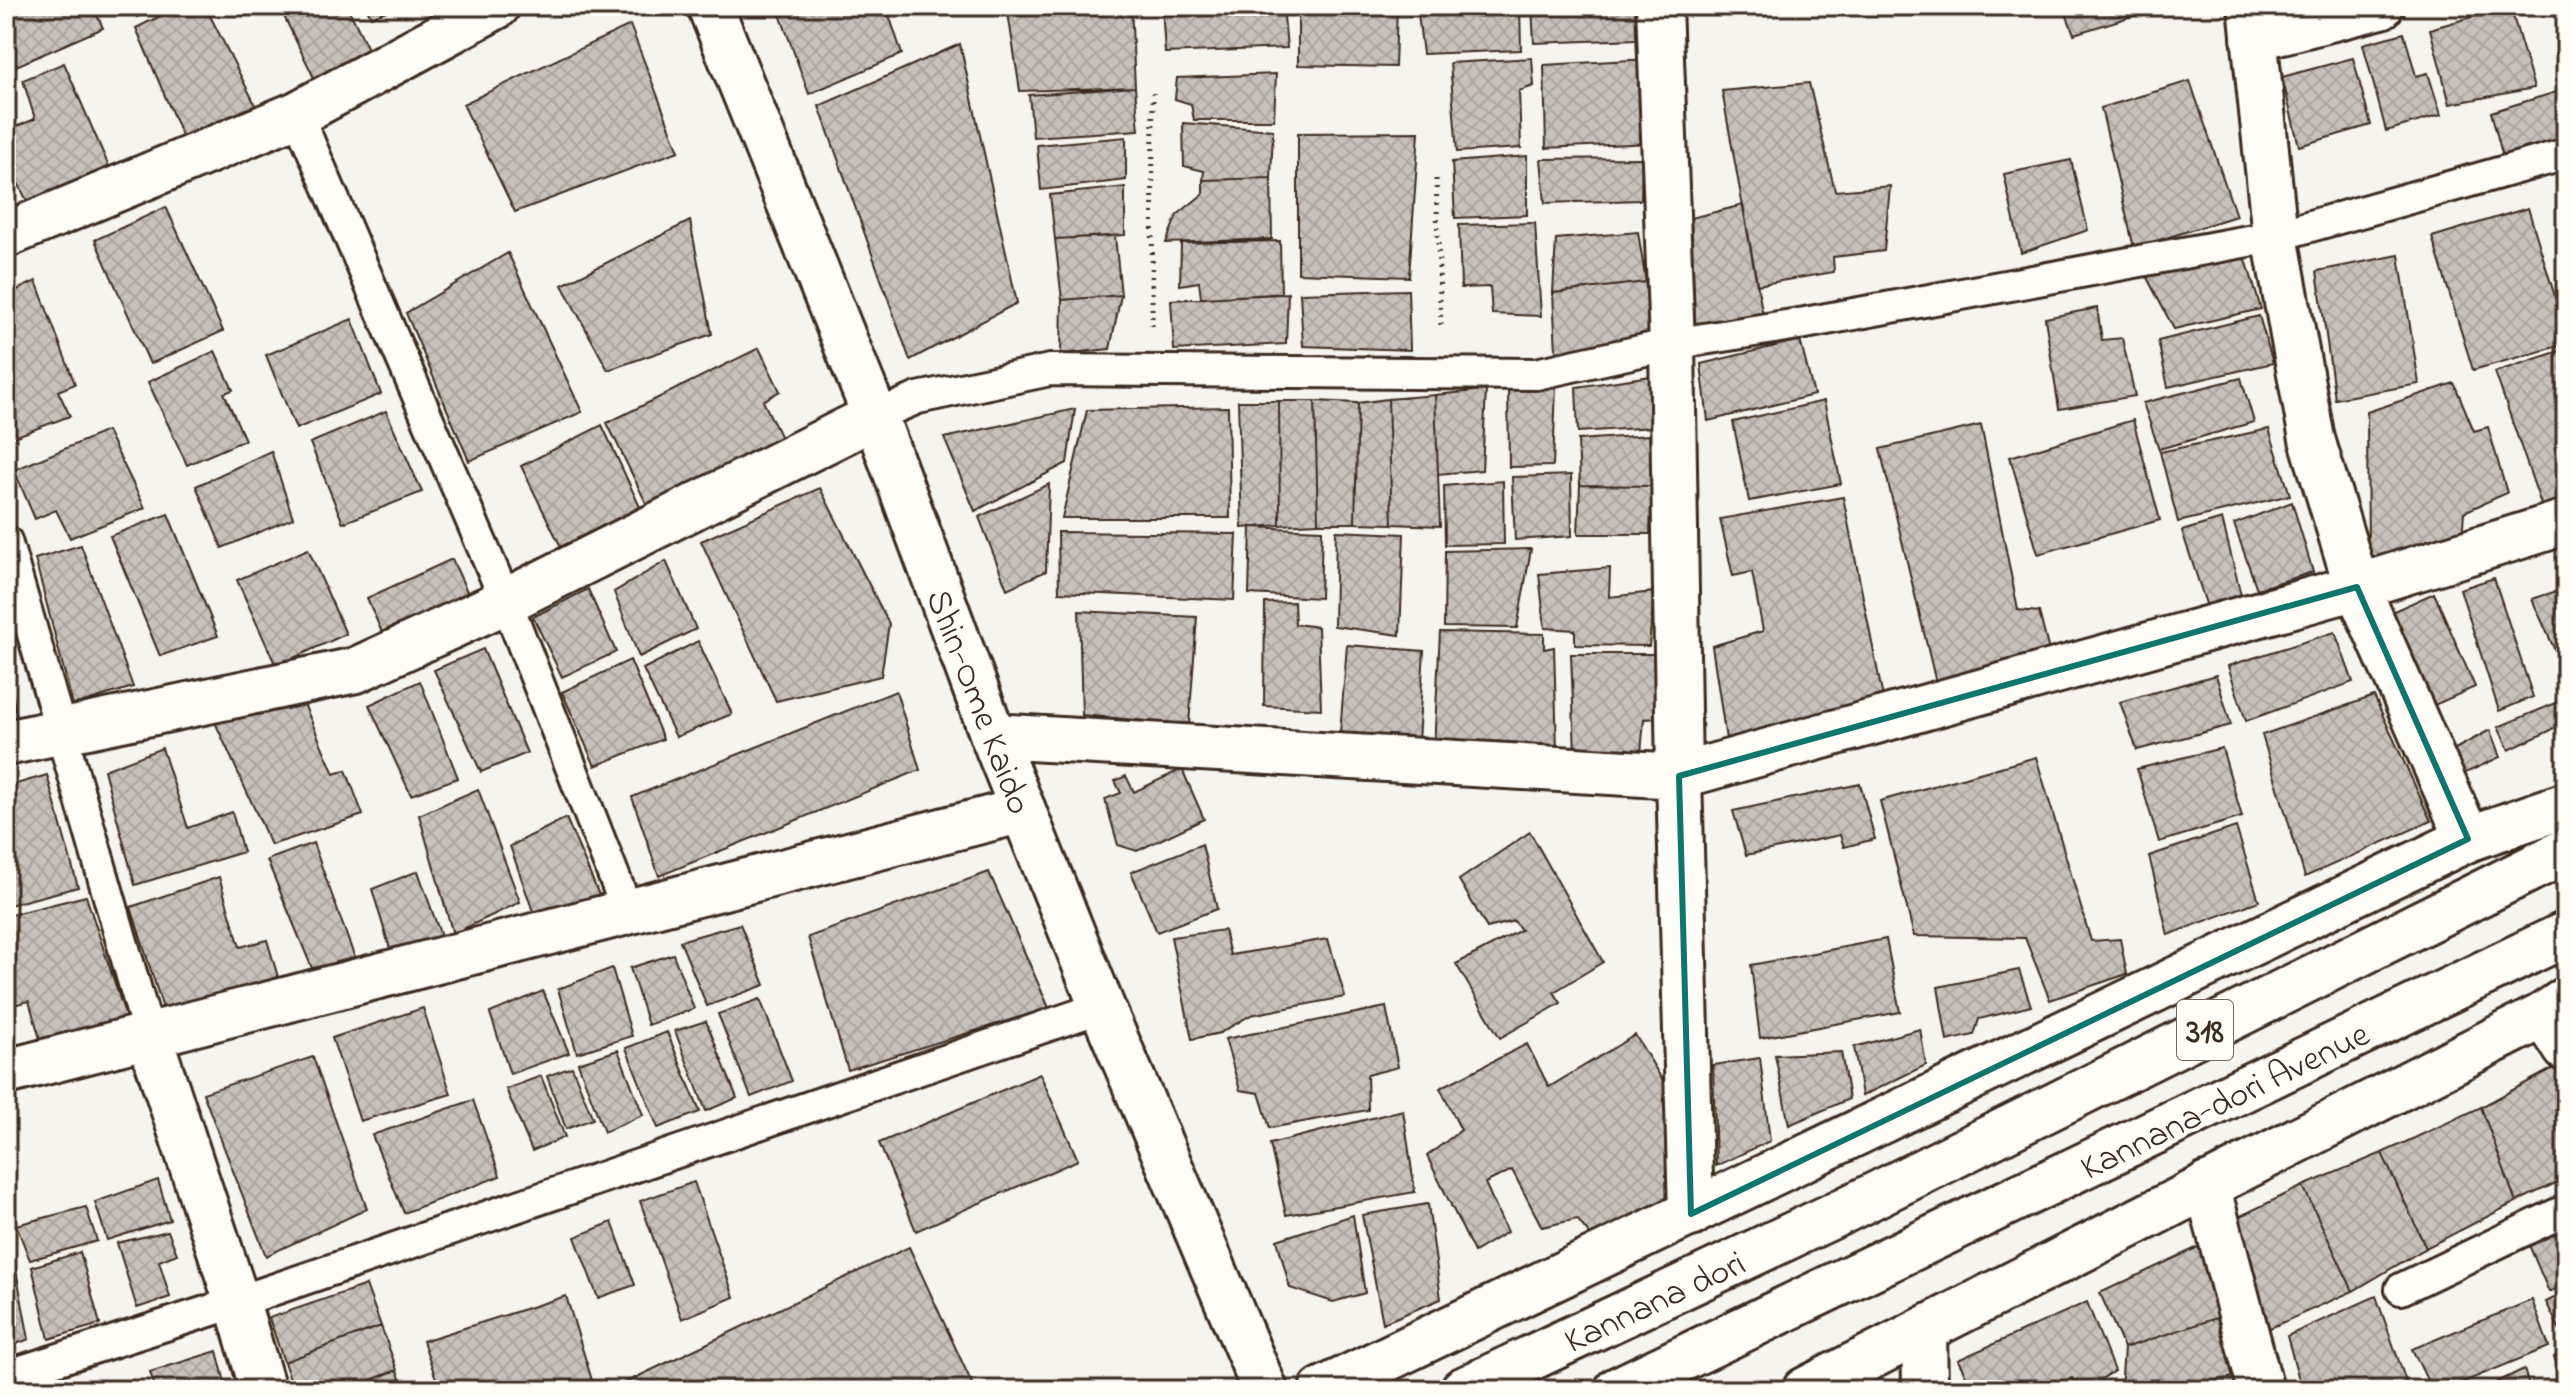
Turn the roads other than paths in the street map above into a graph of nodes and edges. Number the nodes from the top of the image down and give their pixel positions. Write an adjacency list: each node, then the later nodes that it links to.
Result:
1 (497, 6): 6 (street)
2 (710, 6): 11 (street, Shin-Ome Kaido)
3 (1659, 6): 10 (street)
4 (2381, 6): 5 (street)
5 (2252, 22): 9 (street)
6 (297, 114): 8 (street); 15 (lane)
7 (2566, 154): 9 (lane)
8 (6, 235)
9 (2275, 236): 10 (lane); 14 (street)
10 (1672, 344): 11 (lane); 19 (street)
11 (875, 416): 15 (street); 17 (street, Shin-Ome Kaido)
12 (2566, 522): 14 (street)
13 (6, 541): 16 (lane)
14 (2357, 587): 19 (street); 22 (street)
15 (506, 601): 16 (street); 24 (lane)
16 (61, 732): 18 (street); 28 (lane)
17 (993, 736): 19 (street); 21 (street, Shin-Ome Kaido)
18 (6, 743)
19 (1679, 776): 33 (street)
20 (2566, 805): 22 (street)
21 (1023, 810): 24 (street); 26 (street, Shin-Ome Kaido)
22 (2468, 839): 33 (street)
23 (2566, 851): 31 (street, Kannana-dori Avenue / 318)
24 (628, 912): 28 (street)
25 (2566, 934): 34 (street, Kannana-dori Avenue / 318)
26 (1102, 1007): 36 (lane); 40 (street, Shin-Ome Kaido)
27 (2559, 1021): 30 (street)
28 (149, 1035): 29 (street); 36 (street)
29 (6, 1072)
30 (2207, 1185): 37 (street); 46 (street)
31 (1845, 1210): 42 (street, Kannana dori / 318)
32 (2566, 1210): 35 (lane)
33 (1691, 1214): 41 (street)
34 (1883, 1264): 43 (street, Kannana dori / 318)
35 (2401, 1289)
36 (237, 1302): 38 (lane); 39 (street)
37 (1924, 1331): 44 (street); 45 (street)
38 (6, 1376)
39 (263, 1390)
40 (1265, 1390)
41 (1322, 1390)
42 (1463, 1390)
43 (1617, 1390)
44 (1805, 1390)
45 (1925, 1390)
46 (2261, 1390)

